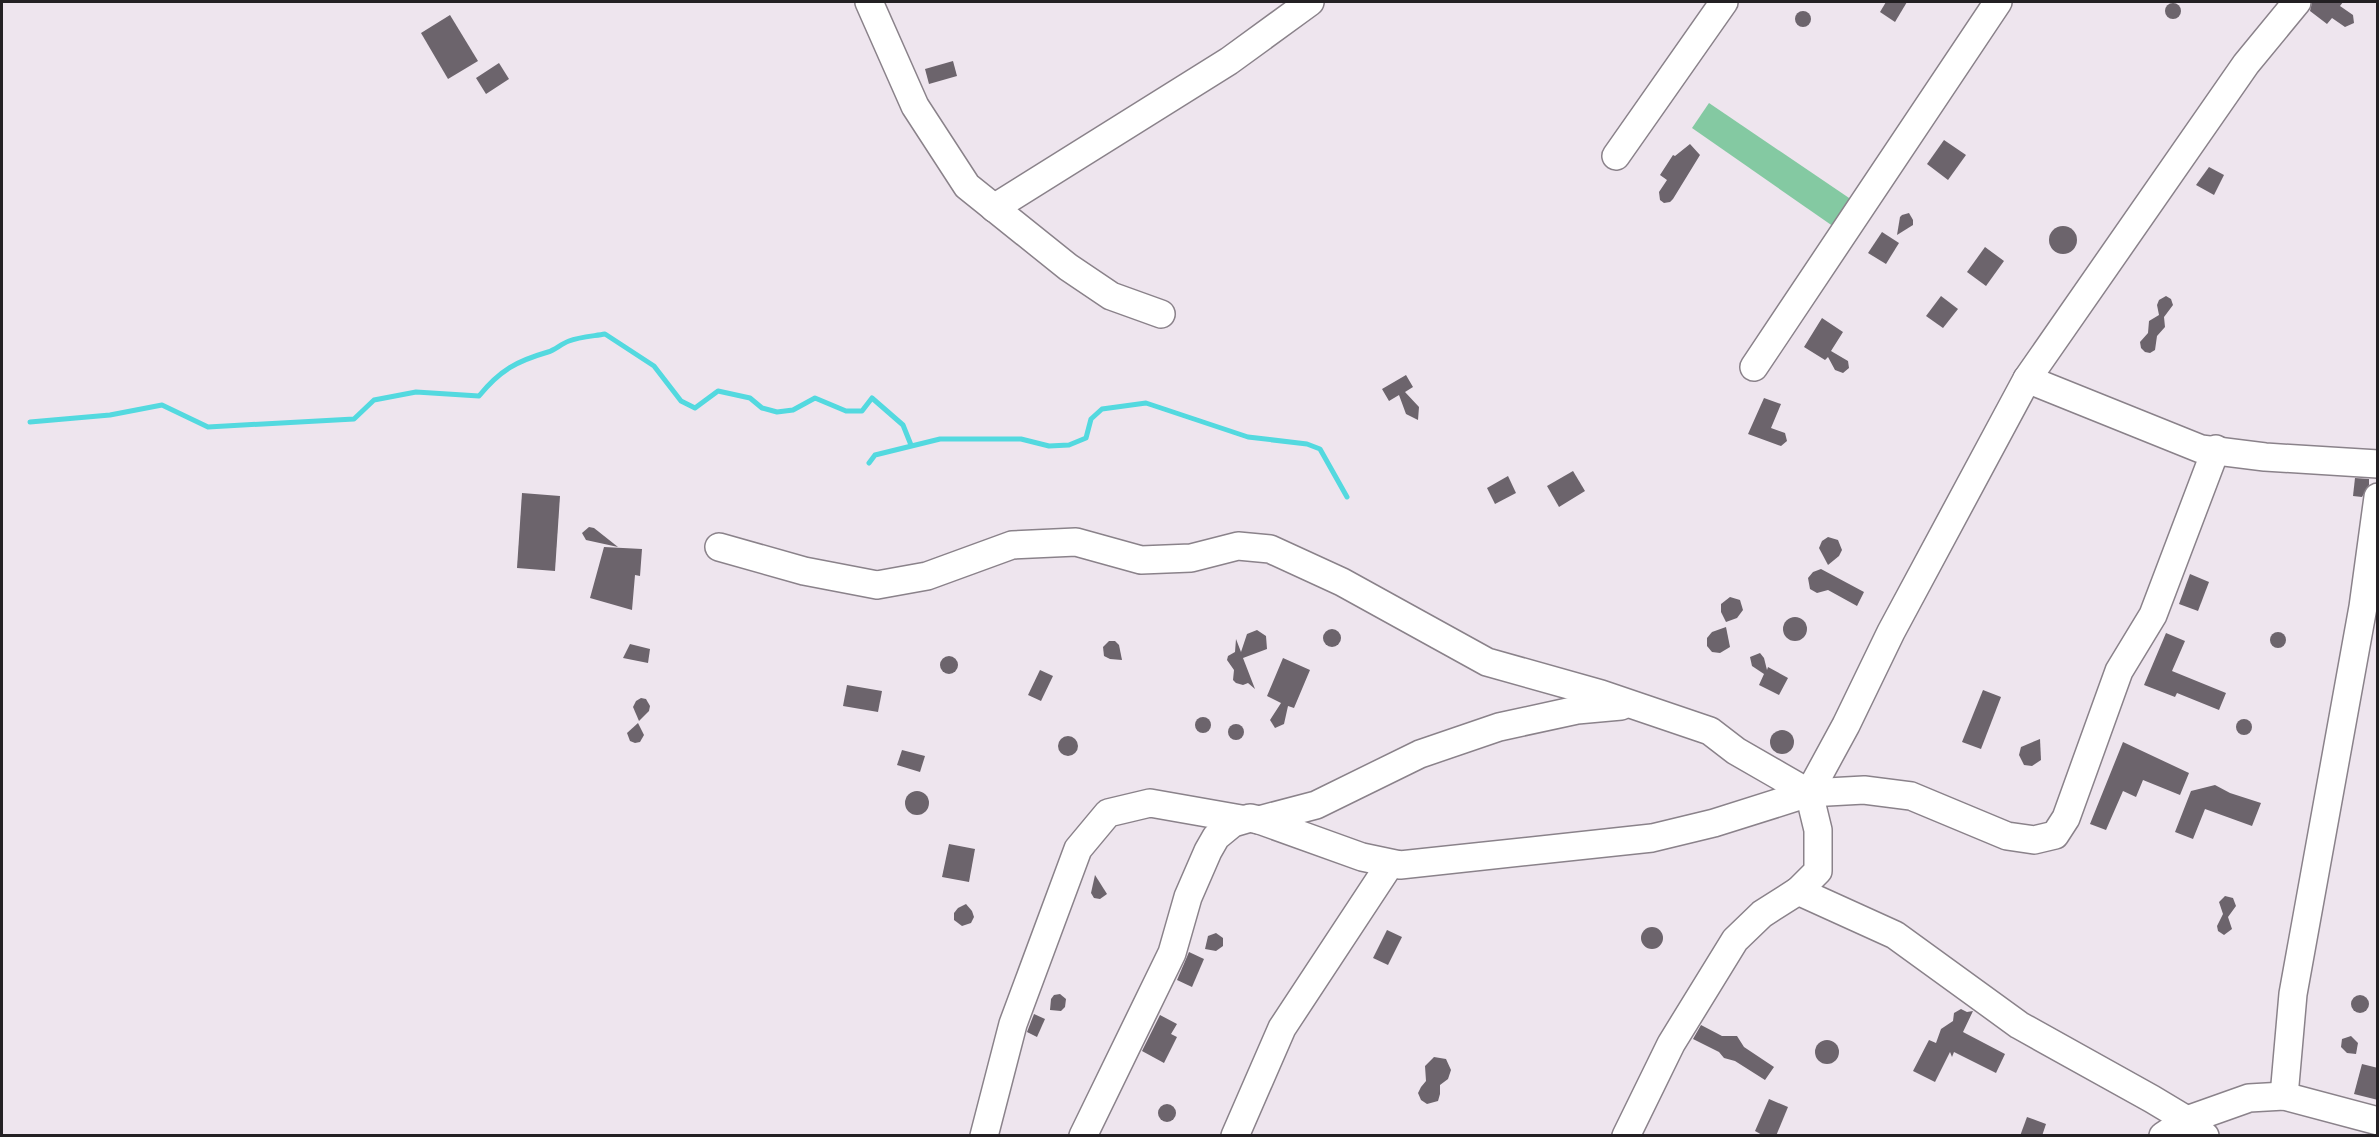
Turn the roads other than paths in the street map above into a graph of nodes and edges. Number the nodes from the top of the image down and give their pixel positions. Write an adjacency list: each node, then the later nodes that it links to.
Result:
1 (869, 2): 7 (street)
2 (1310, 2): 7 (street)
3 (1724, 2): 6 (street)
4 (1998, 2): 9 (street)
5 (2296, 2): 10 (street)
6 (1616, 156)
7 (994, 208): 8 (street)
8 (1161, 314)
9 (1754, 367)
10 (2027, 379): 11 (street); 16 (street)
11 (2216, 449): 12 (street); 16 (street)
12 (2378, 464)
13 (2378, 497): 20 (street)
14 (719, 547): 15 (street)
15 (1633, 705): 16 (street); 17 (street)
16 (1809, 792): 18 (street); 19 (street)
17 (1250, 819): 18 (street); 23 (street); 24 (street)
18 (1390, 864): 25 (street)
19 (1798, 891): 22 (street); 26 (street)
20 (2284, 1096): 21 (street); 22 (street)
21 (2378, 1121)
22 (2196, 1128): 27 (street)
23 (984, 1136)
24 (1083, 1136)
25 (1235, 1136)
26 (1626, 1136)
27 (2163, 1136)

